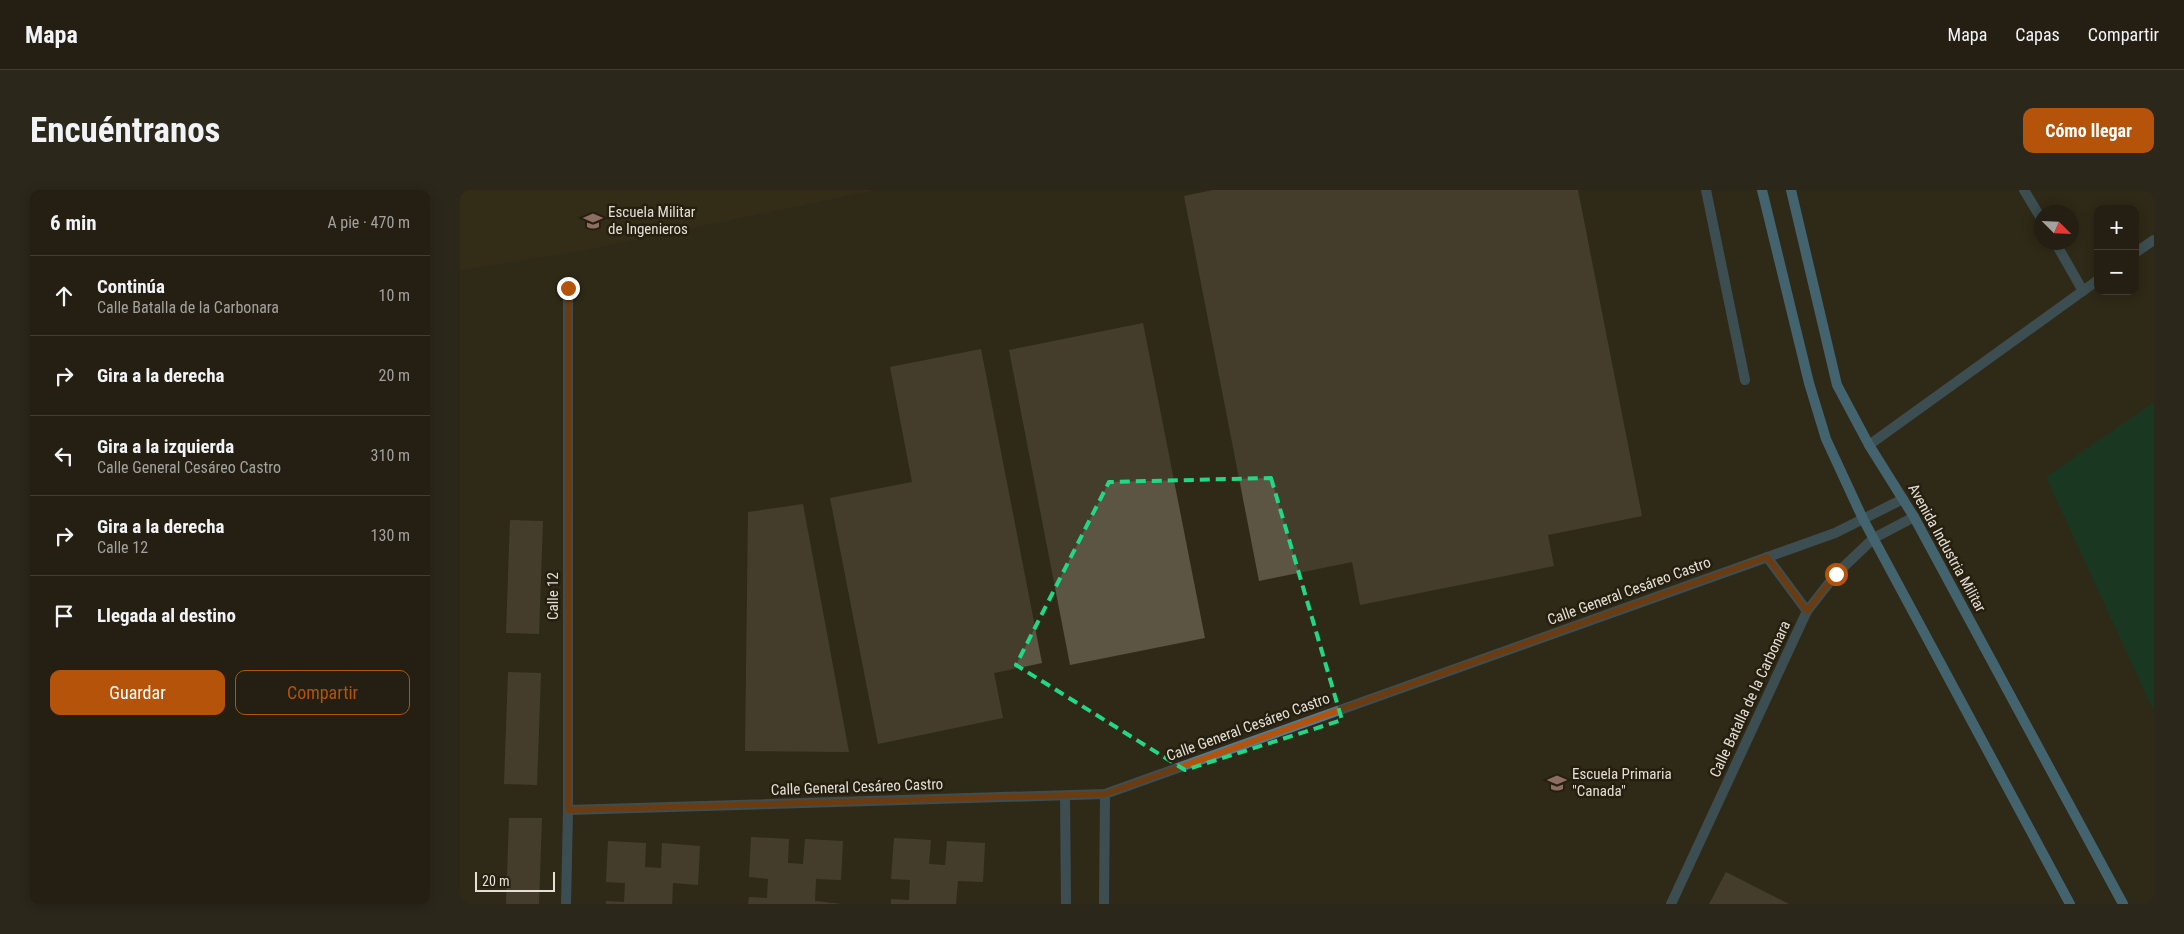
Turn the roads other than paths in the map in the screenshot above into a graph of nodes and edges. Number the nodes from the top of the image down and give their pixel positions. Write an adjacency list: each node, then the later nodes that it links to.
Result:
1 (1706, 190): 12 (street)
2 (1762, 190): 16 (main road)
3 (1791, 190): 13 (main road, Avenida Industria Militar)
4 (2024, 190): 5 (street)
5 (2034, 207)
6 (2154, 240): 8 (street)
7 (2060, 250): 11 (street)
8 (2139, 250)
9 (2094, 283): 11 (street)
10 (568, 288): 22 (street, Calle 12)
11 (2083, 291): 13 (street)
12 (1745, 380)
13 (1869, 445): 14 (main road, Avenida Industria Militar)
14 (1903, 498): 15 (main road, Avenida Industria Militar); 16 (street, Calle General Cesáreo Castro)
15 (1914, 517): 17 (street, Calle Batalla de la Carbonara); 28 (main road, Avenida Industria Militar)
16 (1863, 519): 17 (main road); 18 (street, Calle General Cesáreo Castro)
17 (1874, 538): 19 (street, Calle Batalla de la Carbonara); 27 (main road)
18 (1767, 557): 19 (street); 20 (street, Calle General Cesáreo Castro)
19 (1807, 611): 26 (street, Calle Batalla de la Carbonara)
20 (1105, 794): 21 (street, Calle General Cesáreo Castro); 25 (street)
21 (1065, 796): 22 (street, Calle General Cesáreo Castro); 24 (street)
22 (568, 810): 23 (street, Calle 12)
23 (566, 904)
24 (1066, 904)
25 (1104, 904)
26 (1671, 904)
27 (2070, 904)
28 (2123, 904)

